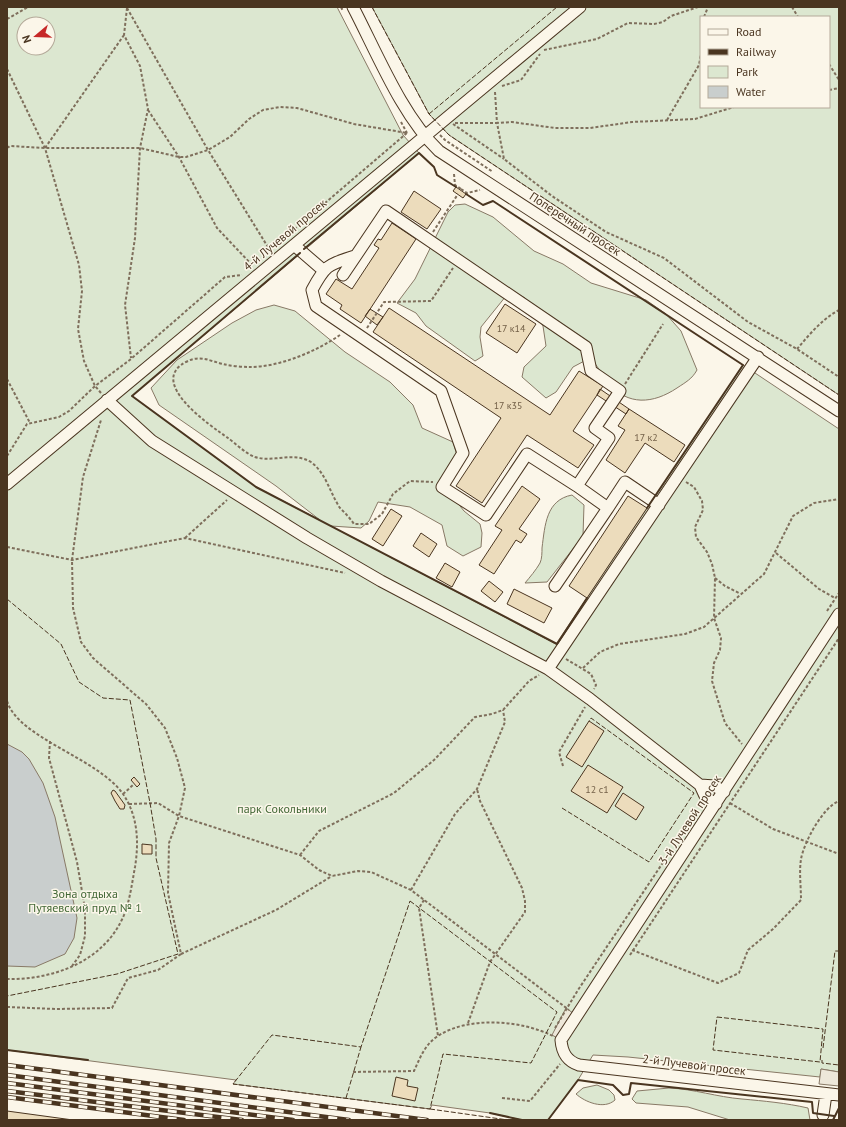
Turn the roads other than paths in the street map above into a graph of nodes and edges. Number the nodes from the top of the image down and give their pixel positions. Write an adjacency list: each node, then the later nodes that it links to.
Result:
1 (353, 7): 3 (street, Поперечный просек)
2 (580, 7): 3 (street, 4-й Лучевой просек)
3 (424, 136): 4 (street, 4-й Лучевой просек); 8 (street, Поперечный просек)
4 (294, 245): 6 (street); 9 (street, 4-й Лучевой просек)
5 (356, 256): 6 (street); 7 (street); 12 (street)
6 (323, 270): 12 (street)
7 (343, 274)
8 (758, 358): 10 (street, Поперечный просек); 13 (street)
9 (107, 400): 11 (street, 4-й Лучевой просек); 17 (street)
10 (839, 411)
11 (7, 484)
12 (576, 486): 14 (street)
13 (659, 505): 14 (street); 17 (street)
14 (608, 508): 15 (street)
15 (555, 586)
16 (839, 614): 18 (street, 3-й Лучевой просек)
17 (548, 669): 18 (street)
18 (720, 798): 19 (street, 3-й Лучевой просек)
19 (566, 1057): 20 (street, 2-й Лучевой просек)
20 (826, 1094): 21 (street, 2-й Лучевой просек); 22 (street)
21 (839, 1095)
22 (822, 1115)

